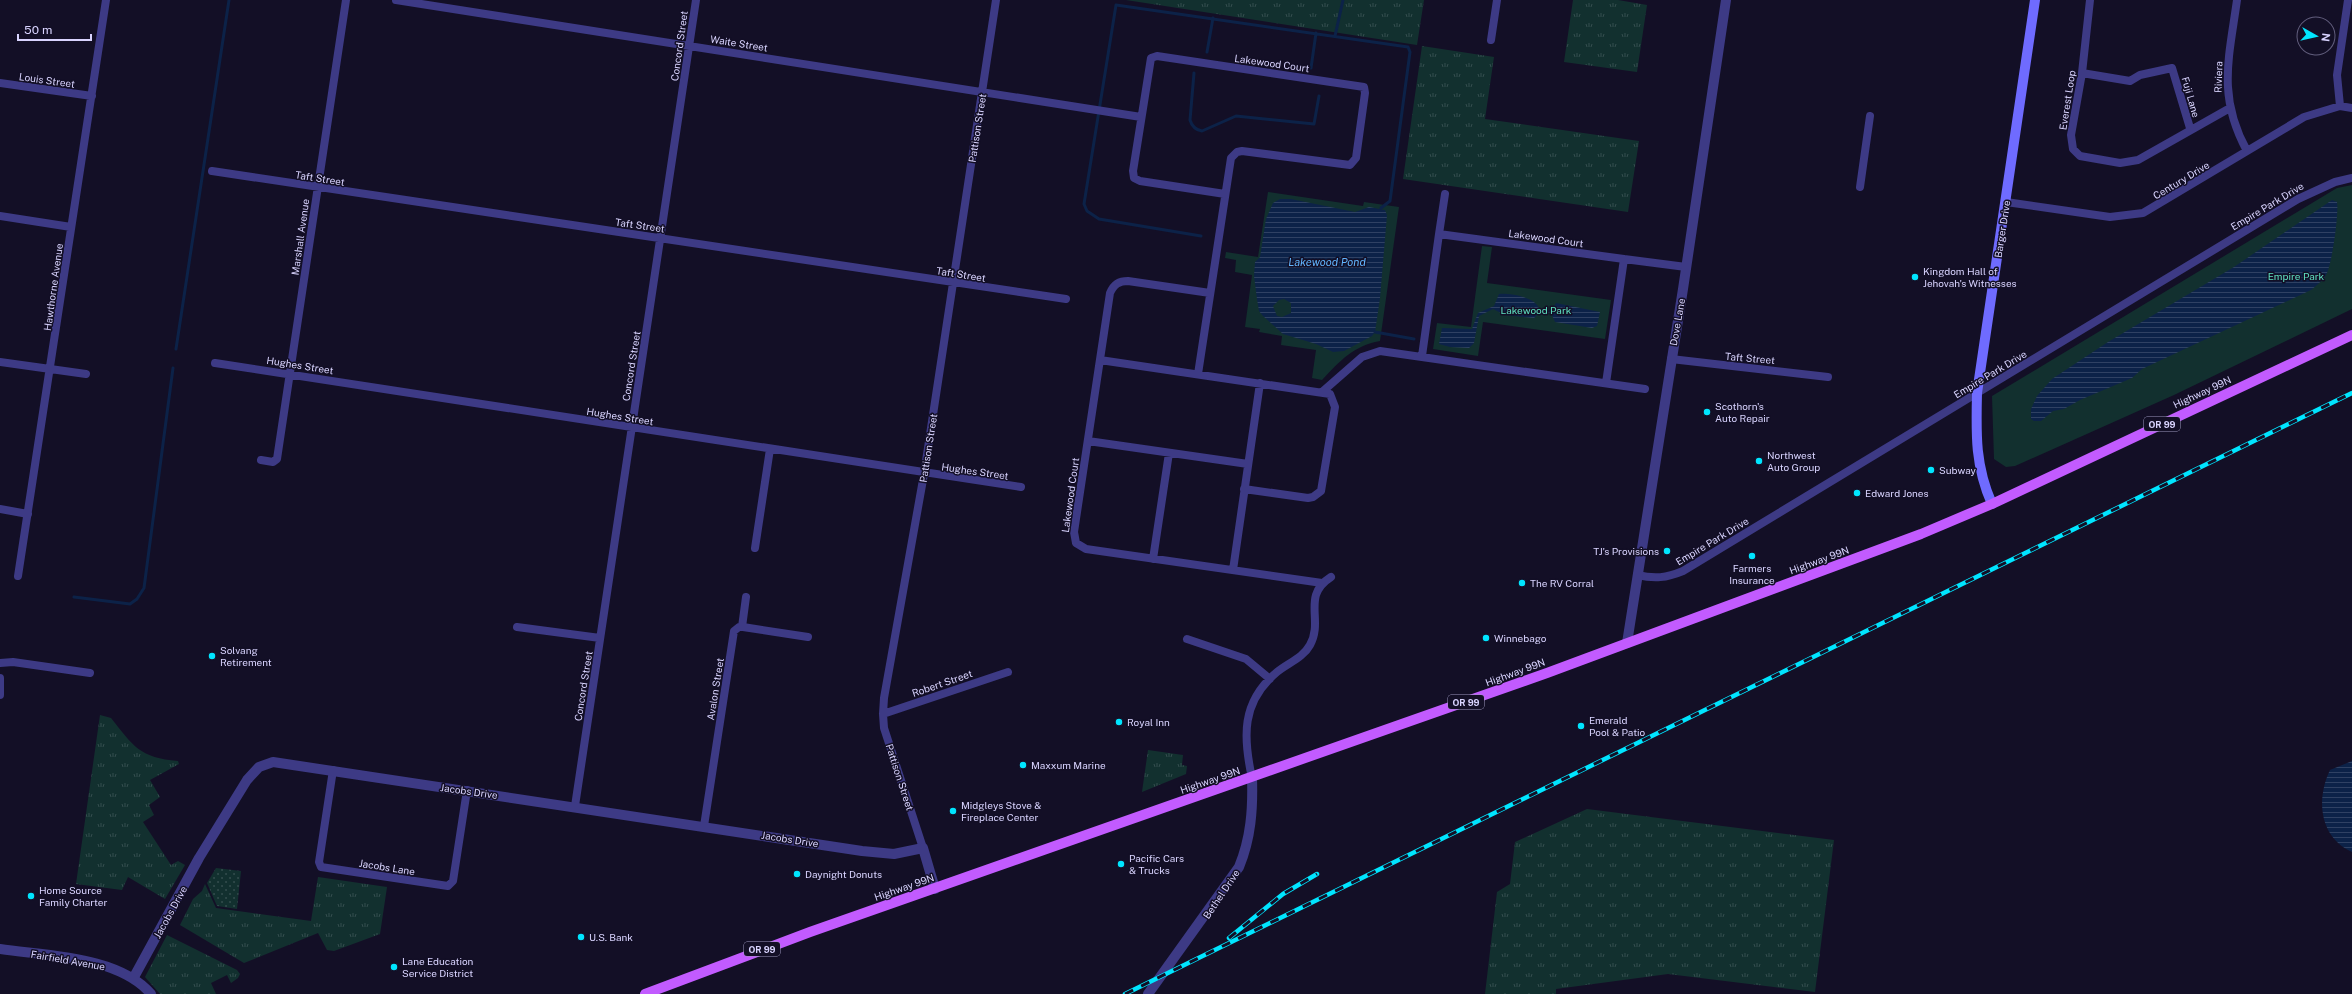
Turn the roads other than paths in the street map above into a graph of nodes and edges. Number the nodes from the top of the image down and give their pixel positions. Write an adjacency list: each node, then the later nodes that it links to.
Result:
1 (106, 0): 17 (street, Hawthorne Avenue)
2 (346, 0): 28 (street, Marshall Avenue)
3 (396, 0): 13 (street, Waite Street)
4 (696, 0): 13 (street, Concord Street)
5 (996, 0): 16 (street, Pattison Street)
6 (1497, 0): 12 (street)
7 (1726, 0): 37 (street, Dove Lane)
8 (2036, 0): 31 (main road, Barger Drive)
9 (2090, 0): 14 (street, Everest Loop)
10 (2237, 0): 19 (street, Riviera)
11 (2348, 0): 18 (street)
12 (1491, 40)
13 (689, 45): 16 (street, Waite Street); 35 (street, Concord Street)
14 (2082, 73): 23 (street, Fuji Lane); 23 (street, Everest Loop)
15 (0, 84): 17 (street, Louis Street)
16 (982, 92): 22 (street, Waite Street); 38 (street, Pattison Street)
17 (92, 96): 33 (street, Hawthorne Avenue)
18 (2340, 106): 20 (street, Century Drive); 24 (street, Century Drive)
19 (2230, 108): 23 (street, Everest Loop); 24 (street, Riviera)
20 (2352, 108)
21 (1870, 116): 27 (street)
22 (1141, 117): 29 (street, Lakewood Court); 29 (street, Lakewood Court)
23 (2190, 128)
24 (2247, 151): 31 (street, Century Drive)
25 (212, 171): 28 (street, Taft Street)
26 (2352, 178): 56 (street, Empire Park Drive)
27 (1860, 187)
28 (317, 188): 35 (street, Taft Street); 49 (street, Marshall Avenue)
29 (1225, 194): 39 (street, Lakewood Court)
30 (1445, 194): 34 (street)
31 (2006, 202): 56 (main road, Barger Drive)
32 (0, 216): 33 (street)
33 (71, 227): 47 (street, Hawthorne Avenue)
34 (1439, 234): 36 (street, Lakewood Court); 42 (street)
35 (661, 238): 38 (street, Taft Street); 57 (street, Concord Street)
36 (1624, 259): 37 (street, Lakewood Court); 53 (street)
37 (1686, 266): 44 (street, Dove Lane)
38 (953, 283): 40 (street, Taft Street); 63 (street, Pattison Street)
39 (1210, 293): 43 (street, Lakewood Court); 50 (street, Lakewood Court)
40 (1066, 299)
41 (2352, 335): 66 (main road, Highway 99N / OR 99)
42 (1422, 356): 53 (street); 55 (street)
43 (1100, 360): 50 (street); 58 (street, Lakewood Court)
44 (1670, 360): 51 (street, Taft Street); 72 (street, Dove Lane)
45 (0, 362): 47 (street)
46 (215, 363): 49 (street, Hughes Street)
47 (50, 370): 48 (street); 68 (street, Hawthorne Avenue)
48 (86, 374)
49 (290, 374): 57 (street, Hughes Street); 61 (street, Marshall Avenue)
50 (1198, 374): 52 (street)
51 (1828, 377)
52 (1260, 383): 55 (street); 62 (street)
53 (1606, 383): 54 (street)
54 (1645, 389)
55 (1322, 392): 65 (street)
56 (1977, 393): 66 (main road, Barger Drive); 72 (street, Empire Park Drive)
57 (632, 428): 59 (street, Hughes Street); 80 (street, Concord Street)
58 (1088, 441): 60 (street); 70 (street, Lakewood Court)
59 (770, 449): 63 (street, Hughes Street); 69 (street)
60 (1169, 453): 62 (street); 70 (street)
61 (261, 460)
62 (1248, 464): 65 (street)
63 (924, 474): 64 (street, Hughes Street); 89 (street, Pattison Street)
64 (1022, 487)
65 (1244, 489): 71 (street)
66 (1992, 504): 82 (main road, Highway 99N / OR 99)
67 (0, 510): 68 (street)
68 (28, 514): 73 (street, Hawthorne Avenue)
69 (755, 548)
70 (1153, 559): 71 (street, Lakewood Court)
71 (1233, 570): 75 (street, Lakewood Court)
72 (1637, 575): 82 (street, Dove Lane)
73 (18, 576)
74 (1331, 577): 75 (street)
75 (1322, 583): 87 (street)
76 (746, 597): 78 (street)
77 (517, 627): 80 (street)
78 (742, 627): 79 (street); 94 (street, Avalon Street)
79 (808, 637)
80 (600, 638): 93 (street, Concord Street)
81 (1187, 638): 87 (street)
82 (1627, 643): 91 (main road, Highway 99N / OR 99)
83 (0, 663): 85 (street)
84 (1008, 672): 89 (street, Robert Street)
85 (90, 673)
86 (0, 678): 88 (street)
87 (1270, 679): 91 (street)
88 (0, 695)
89 (883, 714): 95 (street, Pattison Street)
90 (333, 770): 92 (street, Jacobs Drive); 92 (street, Jacobs Lane); 98 (street, Jacobs Drive)
91 (1252, 778): 96 (main road, Highway 99N / OR 99); 101 (street, Bethel Drive)
92 (467, 790): 93 (street, Jacobs Drive)
93 (575, 806): 94 (street, Jacobs Drive)
94 (704, 826): 95 (street, Jacobs Drive)
95 (923, 848): 96 (street, Pattison Street)
96 (935, 889): 100 (main road, Highway 99N / OR 99)
97 (0, 949): 98 (street, Fairfield Avenue)
98 (134, 977): 99 (street, Fairfield Avenue)
99 (151, 994)
100 (645, 994)
101 (1148, 994)

